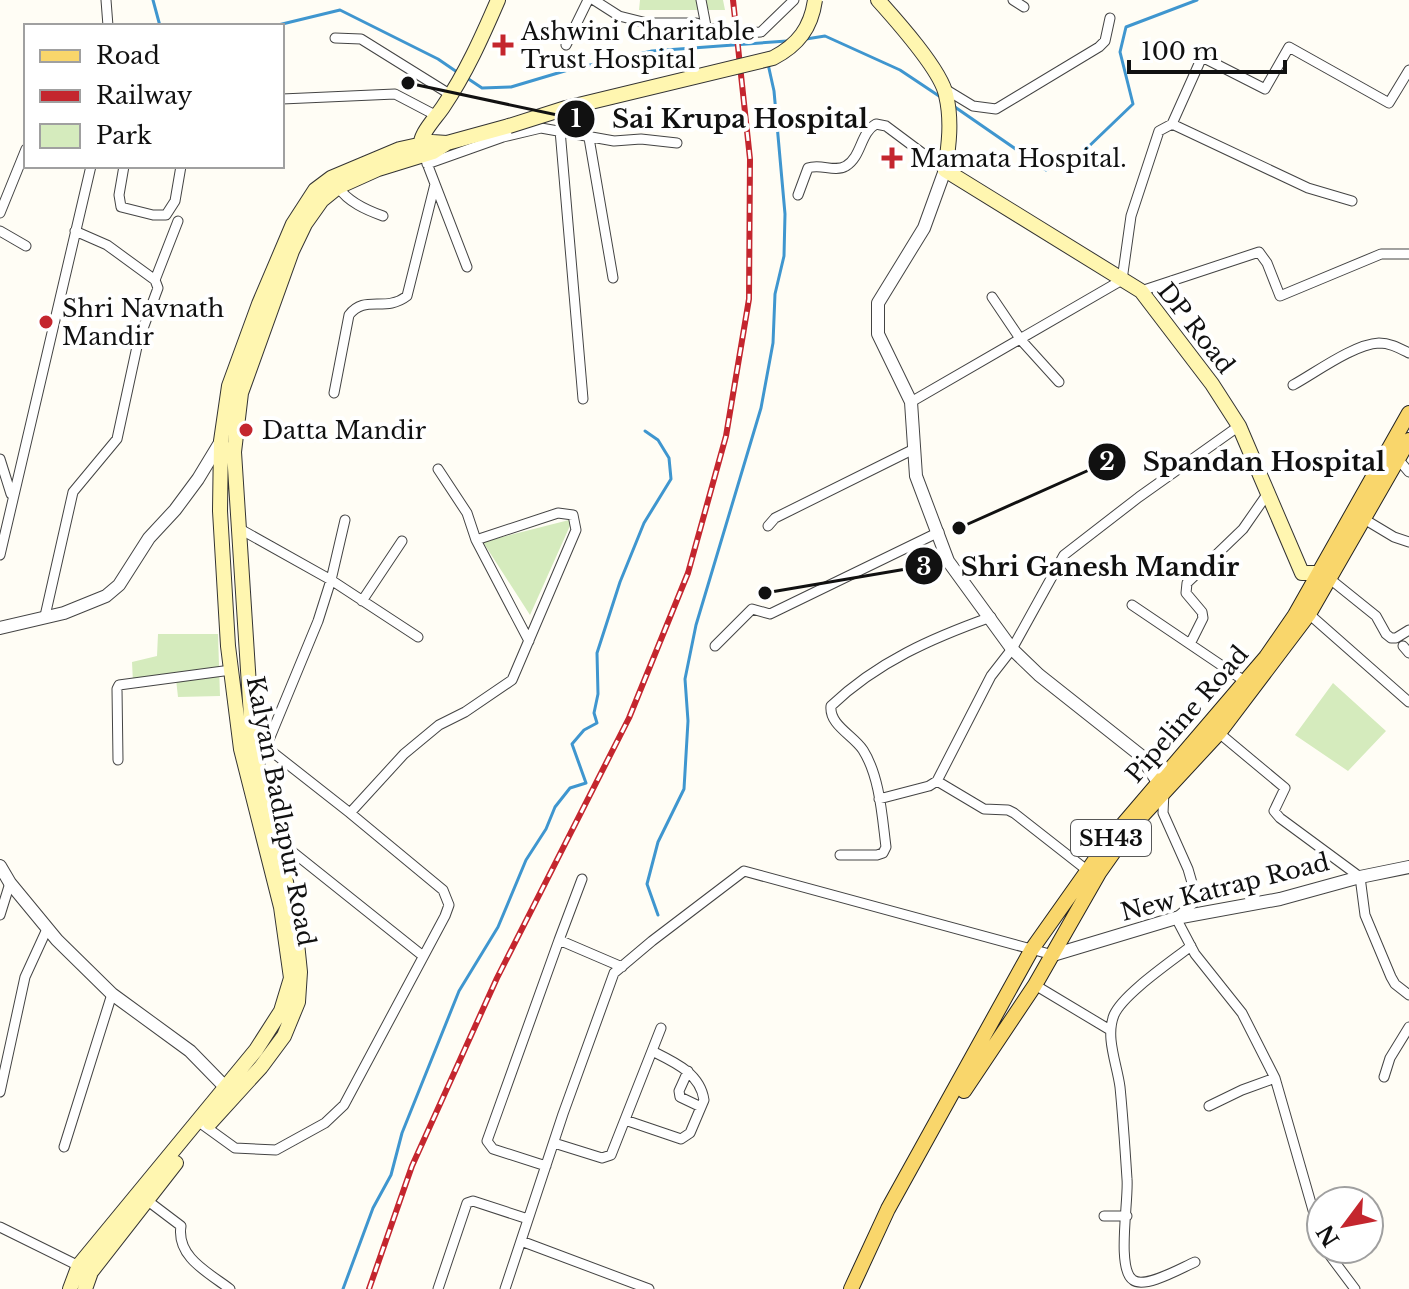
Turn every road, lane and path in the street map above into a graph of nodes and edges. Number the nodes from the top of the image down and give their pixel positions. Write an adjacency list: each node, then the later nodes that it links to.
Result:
1 (106, 0): 11 (street)
2 (498, 0): 17 (main road)
3 (591, 0): 12 (street); 14 (street)
4 (701, 0): 12 (street)
5 (794, 0): 12 (street)
6 (815, 0): 25 (main road, bridge)
7 (878, 0): 16 (main road)
8 (1013, 0): 9 (street)
9 (1024, 7)
10 (1110, 18): 16 (street)
11 (108, 24)
12 (706, 26)
13 (335, 38): 17 (street)
14 (566, 45)
15 (1409, 70): 20 (street)
16 (945, 91): 29 (main road)
17 (453, 92): 19 (main road)
18 (284, 99): 19 (street)
19 (437, 116): 25 (main road)
20 (1172, 124): 33 (street); 44 (street)
21 (560, 130): 22 (street); 25 (street); 52 (street)
22 (589, 138): 23 (street); 42 (street)
23 (677, 143)
24 (24, 154): 34 (street)
25 (423, 155): 30 (street); 31 (main road); 58 (main road, Kalyan Badlapur Road)
26 (91, 168): 38 (street)
27 (124, 168): 28 (street)
28 (181, 168)
29 (945, 170): 32 (street); 44 (main road, DP Road); 53 (street)
30 (435, 184): 41 (street); 51 (street)
31 (338, 187): 35 (street); 56 (main road)
32 (798, 195)
33 (1352, 201)
34 (0, 213)
35 (383, 216)
36 (178, 221): 43 (street)
37 (0, 231): 39 (street)
38 (75, 231): 43 (street); 65 (street)
39 (26, 246)
40 (1409, 254): 45 (street)
41 (467, 267)
42 (613, 278)
43 (155, 280): 81 (street)
44 (1122, 280): 45 (main road, DP Road); 47 (street)
45 (1141, 291): 55 (main road, DP Road)
46 (992, 297): 47 (street)
47 (1021, 340): 49 (street); 53 (street)
48 (1409, 353): 50 (street)
49 (1059, 382)
50 (1293, 385)
51 (334, 393)
52 (583, 399)
53 (911, 402): 59 (street)
54 (1409, 413): 75 (main road, Pipeline Road / SH43)
55 (1239, 426): 64 (main road, DP Road); 89 (street)
56 (236, 429): 58 (street); 69 (main road)
57 (1409, 440): 61 (main road, Pipeline Road / SH43)
58 (221, 441): 81 (street); 90 (main road, Kalyan Badlapur Road)
59 (914, 449): 68 (street); 70 (street)
60 (0, 459): 65 (street)
61 (1398, 459): 63 (street); 66 (main road, Pipeline Road / SH43)
62 (438, 469): 71 (street)
63 (1409, 472)
64 (1268, 493): 75 (main road, DP Road); 87 (street)
65 (12, 497): 74 (street)
66 (1364, 519): 73 (street); 75 (main road, Pipeline Road / SH43)
67 (345, 520): 76 (street)
68 (768, 526)
69 (240, 529): 76 (street); 94 (main road)
70 (939, 532): 82 (street); 88 (street)
71 (476, 540): 86 (street); 86 (street)
72 (402, 541): 78 (street)
73 (1409, 542)
74 (0, 555)
75 (1317, 575): 77 (main road, Pipeline Road / SH43); 80 (main road, Pipeline Road / SH43); 84 (street)
76 (331, 580): 78 (street); 94 (street)
77 (1306, 593): 80 (main road); 91 (main road, Pipeline Road / SH43)
78 (362, 601): 85 (street)
79 (1132, 605): 87 (street)
80 (1309, 614): 92 (street); 93 (main road, Pipeline Road / SH43)
81 (45, 616): 83 (street)
82 (991, 617): 89 (street); 98 (street)
83 (0, 628)
84 (1409, 630)
85 (418, 637)
86 (529, 641): 99 (street)
87 (1190, 644): 91 (street)
88 (715, 646)
89 (1012, 649): 96 (street); 97 (street)
90 (231, 670): 94 (main road, Kalyan Badlapur Road); 95 (street)
91 (1246, 682): 97 (main road, Pipeline Road / SH43)
92 (1409, 702)
93 (1219, 733): 97 (main road, Pipeline Road / SH43); 105 (street)
94 (254, 748): 99 (street); 100 (main road)
95 (118, 760)
96 (937, 781): 98 (street); 104 (street)
97 (1161, 786): 104 (main road, Pipeline Road / SH43); 109 (street); 114 (main road, Pipeline Road / SH43)
98 (879, 799): 101 (street)
99 (350, 813): 115 (street)
100 (271, 841): 115 (street); 129 (main road)
101 (840, 855)
102 (0, 866): 107 (street)
103 (1409, 867): 105 (street, New Katrap Road)
104 (1088, 871): 113 (main road, Pipeline Road / SH43)
105 (1360, 877): 109 (street, New Katrap Road); 119 (street)
106 (582, 879): 111 (street)
107 (10, 883): 108 (street); 110 (street)
108 (0, 915)
109 (1176, 918): 112 (street); 114 (street, New Katrap Road)
110 (47, 929): 118 (street); 123 (street)
111 (559, 940): 116 (street); 136 (street)
112 (1191, 946): 122 (street); 127 (street)
113 (1032, 949): 114 (street); 116 (street); 153 (main road, Pipeline Road / SH43)
114 (1053, 955): 117 (main road, Pipeline Road / SH43)
115 (423, 956): 133 (street)
116 (622, 967): 134 (street)
117 (1035, 985): 122 (street); 154 (main road, Pipeline Road / SH43)
118 (112, 994): 129 (street); 135 (street)
119 (1409, 995)
120 (1409, 1027): 126 (street)
121 (661, 1028): 124 (street)
122 (1110, 1030): 140 (street)
123 (5, 1040): 128 (street)
124 (652, 1051): 125 (street); 132 (street)
125 (688, 1071): 131 (street); 131 (street)
126 (1384, 1077)
127 (1275, 1078): 130 (street); 137 (street)
128 (0, 1092)
129 (230, 1093): 133 (main road)
130 (1209, 1106)
131 (701, 1107): 132 (street)
132 (625, 1120): 134 (street)
133 (202, 1125): 138 (main road)
134 (554, 1143): 136 (street)
135 (64, 1147)
136 (546, 1166): 141 (street)
137 (1306, 1185)
138 (143, 1197): 146 (main road); 147 (street)
139 (1104, 1216): 140 (street)
140 (1127, 1216): 144 (street)
141 (528, 1219): 143 (street); 150 (street)
142 (0, 1227): 146 (street)
143 (521, 1241): 151 (street); 152 (street)
144 (1195, 1262)
145 (1337, 1265): 155 (street)
146 (85, 1268): 148 (main road); 149 (main road)
147 (224, 1287)
148 (70, 1289)
149 (85, 1289)
150 (438, 1289)
151 (505, 1289)
152 (649, 1289)
153 (851, 1289)
154 (858, 1289)
155 (1355, 1289)

